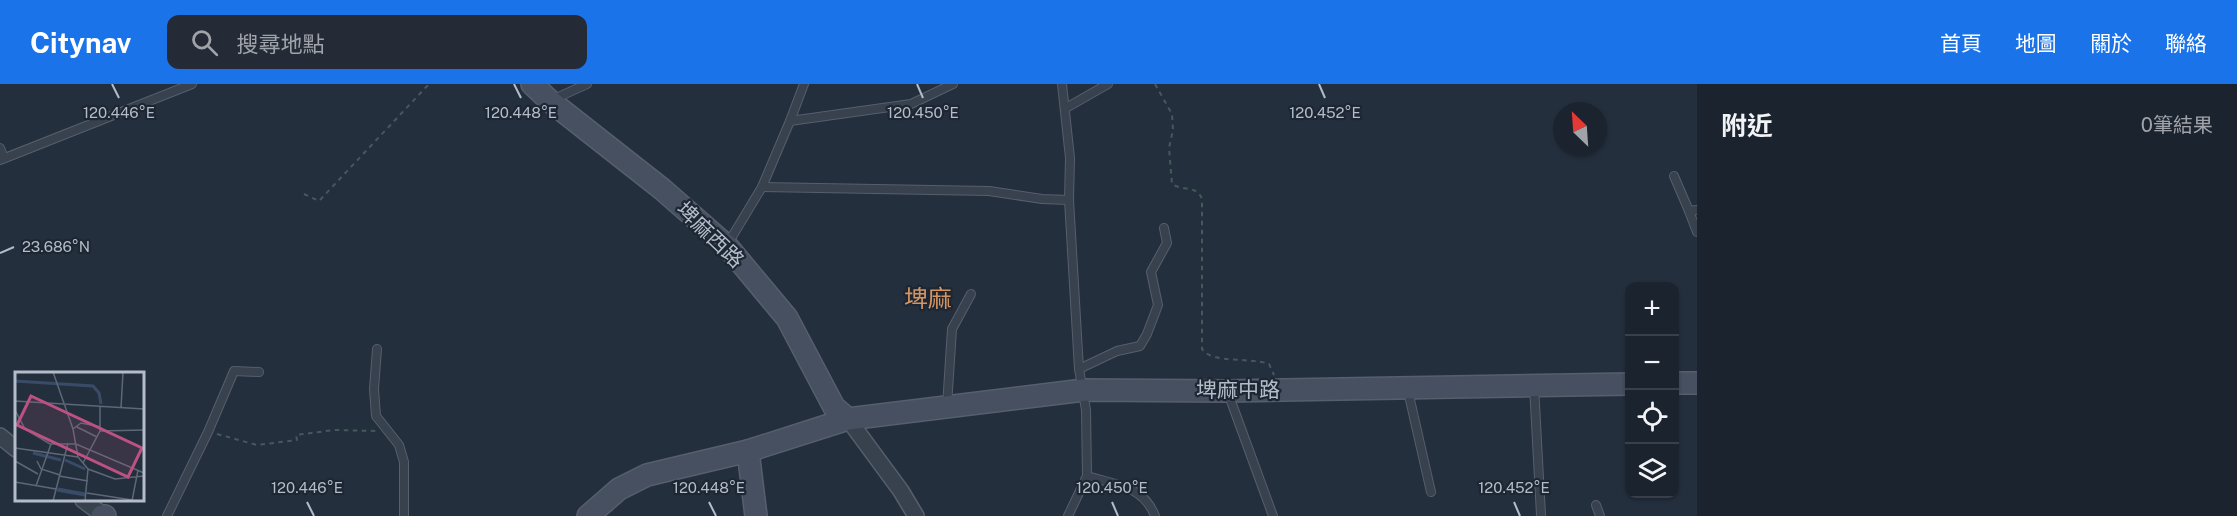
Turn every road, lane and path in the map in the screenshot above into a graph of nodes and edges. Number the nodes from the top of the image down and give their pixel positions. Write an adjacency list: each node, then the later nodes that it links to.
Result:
1 (192, 84): 14 (lane)
2 (429, 84): 17 (path)
3 (532, 84): 10 (street, 埤麻西路)
4 (586, 84): 10 (lane)
5 (804, 84): 12 (lane)
6 (953, 84): 12 (lane)
7 (1062, 84): 11 (lane)
8 (1108, 84): 11 (lane)
9 (1155, 84): 32 (path)
10 (550, 101): 22 (street, 埤麻西路)
11 (1066, 108): 18 (lane)
12 (790, 121): 16 (lane)
13 (0, 148): 14 (lane)
14 (2, 159)
15 (1674, 177): 19 (lane)
16 (762, 187): 18 (lane); 22 (lane)
17 (304, 194)
18 (1070, 200): 26 (lane)
19 (1693, 211): 21 (lane)
20 (1164, 228): 26 (lane)
21 (1697, 232)
22 (727, 246): 35 (street, 埤麻西路)
23 (971, 294): 34 (lane)
24 (377, 349): 36 (lane)
25 (259, 372): 37 (lane)
26 (1081, 380): 33 (street, 埤麻中路); 34 (street, 埤麻中路); 41 (lane)
27 (1679, 383): 28 (street)
28 (1697, 383)
29 (1625, 384): 30 (street, 埤麻中路)
30 (1534, 385): 31 (street, 埤麻中路); 45 (lane)
31 (1407, 387): 32 (street, 埤麻中路); 42 (lane)
32 (1278, 390): 33 (street, 埤麻中路)
33 (1227, 391): 54 (lane)
34 (947, 407): 35 (street, 埤麻中路)
35 (848, 419): 40 (street, 埤麻中路); 51 (street)
36 (386, 430): 37 (path); 48 (lane)
37 (208, 432): 47 (lane)
38 (0, 436): 39 (street)
39 (15, 448)
40 (748, 451): 49 (street, 埤麻中路); 50 (street)
41 (1087, 476): 52 (lane); 53 (lane)
42 (1431, 492)
43 (84, 501): 46 (street)
44 (1596, 505): 55 (lane)
45 (1541, 515)
46 (103, 516)
47 (167, 516)
48 (404, 516)
49 (588, 516)
50 (756, 516)
51 (916, 516)
52 (1068, 516)
53 (1155, 516)
54 (1273, 516)
55 (1600, 516)

